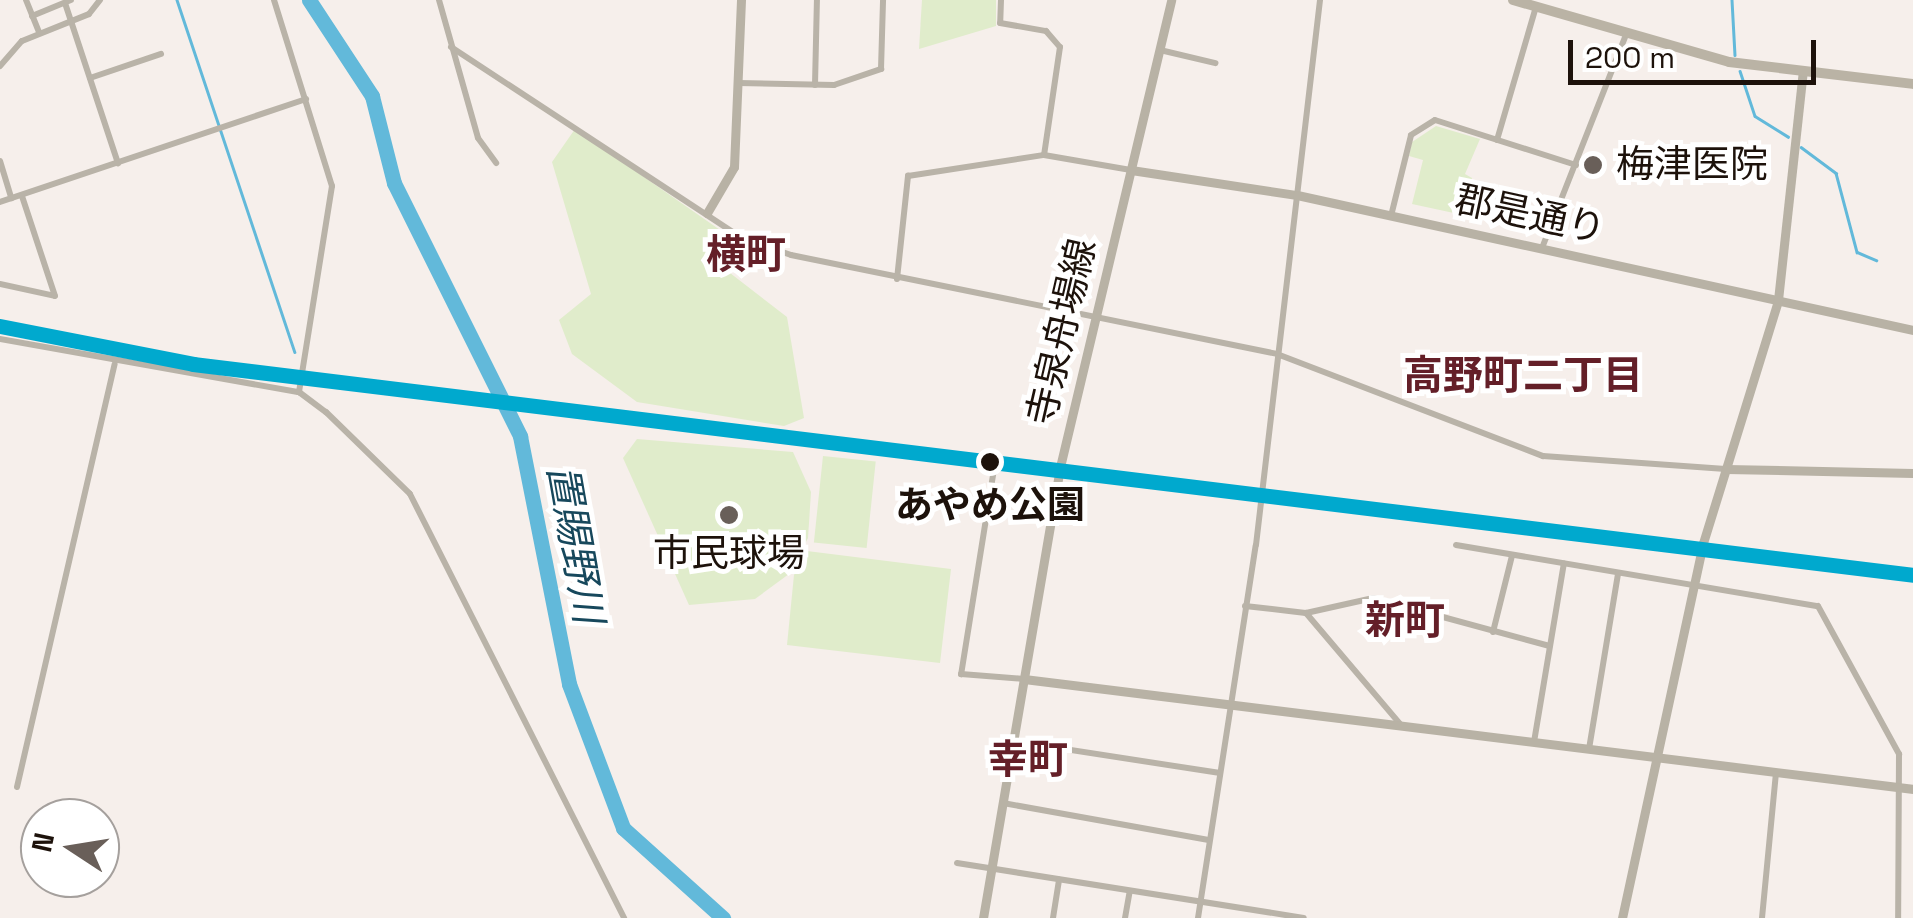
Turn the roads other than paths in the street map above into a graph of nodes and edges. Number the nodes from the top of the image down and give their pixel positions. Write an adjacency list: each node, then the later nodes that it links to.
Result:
1 (26, 0): 14 (street)
2 (100, 0): 15 (street)
3 (274, 0): 28 (street)
4 (438, 0): 18 (street)
5 (740, 0): 25 (street)
6 (818, 0): 27 (street)
7 (883, 0): 27 (street)
8 (1000, 0): 30 (street)
9 (1171, 0): 19 (street, 寺泉舟場線)
10 (1320, 0): 36 (street)
11 (1513, 0): 13 (main road)
12 (68, 2): 14 (street); 15 (street)
13 (1536, 6): 17 (main road); 29 (street)
14 (32, 16): 16 (street)
15 (71, 22): 16 (street); 24 (street)
16 (39, 34): 21 (street)
17 (1626, 35): 23 (main road); 34 (street)
18 (451, 47): 32 (street); 40 (street)
19 (1160, 50): 22 (street); 35 (street, 寺泉舟場線)
20 (161, 54): 24 (street)
21 (2, 60)
22 (1215, 63)
23 (1803, 70): 26 (main road); 45 (street)
24 (90, 78): 33 (street)
25 (738, 83): 27 (street); 40 (street)
26 (1913, 84)
27 (815, 85)
28 (306, 99): 33 (street); 51 (street)
29 (1497, 140): 34 (street); 41 (street)
30 (1044, 156): 35 (street); 43 (street)
31 (0, 160): 38 (street)
32 (496, 163)
33 (118, 164): 37 (street)
34 (1576, 165): 42 (street)
35 (1131, 170): 36 (street, 郡是通り); 46 (street, 寺泉舟場線)
36 (1297, 195): 41 (street, 郡是通り); 49 (street)
37 (22, 196): 38 (street); 44 (street)
38 (12, 198): 39 (street)
39 (0, 202)
40 (707, 214): 43 (street)
41 (1391, 216): 42 (street, 郡是通り)
42 (1542, 248): 45 (street, 郡是通り)
43 (897, 279): 46 (street)
44 (0, 284)
45 (1778, 300): 47 (street, 郡是通り); 53 (street)
46 (1096, 318): 49 (street); 64 (street, 寺泉舟場線)
47 (1913, 330)
48 (0, 339): 50 (street)
49 (1276, 354): 53 (street); 60 (street)
50 (115, 364): 51 (street); 73 (street)
51 (299, 392): 83 (street)
52 (994, 469): 64 (street)
53 (1726, 470): 54 (street); 59 (street)
54 (1913, 473)
55 (1456, 545): 56 (street)
56 (1512, 556): 57 (street); 62 (street)
57 (1564, 563): 58 (street); 63 (street)
58 (1618, 573): 59 (street); 69 (street)
59 (1694, 588): 70 (street); 74 (street)
60 (1245, 606): 61 (street); 65 (street)
61 (1306, 613): 62 (street); 66 (street)
62 (1492, 632): 63 (street)
63 (1550, 646): 68 (street)
64 (1024, 679): 65 (street); 67 (street, 寺泉舟場線)
65 (1228, 704): 66 (street); 72 (street)
66 (1401, 726): 68 (street)
67 (1013, 741): 72 (street); 76 (street, 寺泉舟場線)
68 (1534, 742): 69 (street)
69 (1589, 749): 70 (street)
70 (1658, 757): 71 (street); 89 (street)
71 (1776, 772): 74 (street); 90 (street)
72 (1219, 773): 77 (street)
73 (18, 786)
74 (1897, 786): 75 (street); 91 (street)
75 (1913, 788)
76 (1003, 803): 77 (street); 79 (street, 寺泉舟場線)
77 (1209, 840): 82 (street)
78 (958, 864): 79 (street)
79 (992, 868): 80 (street); 84 (street, 寺泉舟場線)
80 (1059, 879): 81 (street); 85 (street)
81 (1130, 891): 82 (street); 86 (street)
82 (1200, 903): 87 (street); 88 (street)
83 (624, 918)
84 (982, 918)
85 (1054, 918)
86 (1126, 918)
87 (1198, 918)
88 (1304, 918)
89 (1622, 918)
90 (1762, 918)
91 (1898, 918)

